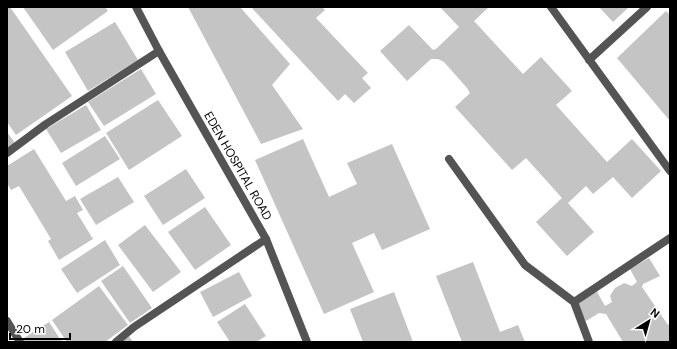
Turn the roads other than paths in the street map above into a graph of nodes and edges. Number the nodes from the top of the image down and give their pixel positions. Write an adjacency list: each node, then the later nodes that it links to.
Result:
1 (136, 7): 4 (street, EDEN HOSPITAL ROAD)
2 (551, 7): 5 (street)
3 (647, 7): 5 (street)
4 (159, 51): 6 (street); 11 (street, EDEN HOSPITAL ROAD)
5 (589, 60): 8 (street)
6 (7, 153)
7 (449, 159): 12 (street)
8 (667, 162): 9 (street)
9 (670, 171)
10 (670, 238): 12 (street)
11 (266, 239): 15 (street); 16 (street, EDEN HOSPITAL ROAD)
12 (574, 302): 17 (street)
13 (7, 321): 14 (street)
14 (20, 342)
15 (116, 342)
16 (306, 342)
17 (589, 342)

